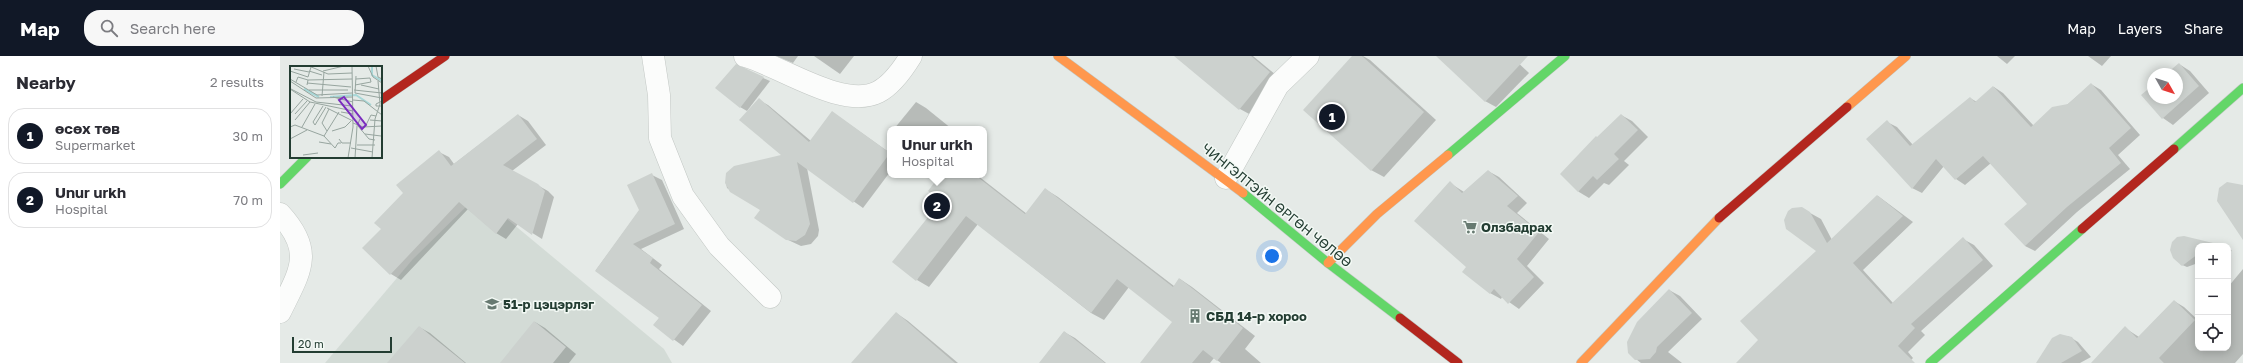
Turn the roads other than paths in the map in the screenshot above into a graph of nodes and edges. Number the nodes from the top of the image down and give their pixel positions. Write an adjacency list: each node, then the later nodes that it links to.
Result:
1 (445, 56): 10 (street)
2 (653, 56): 16 (street)
3 (745, 56): 4 (street)
4 (911, 56)
5 (1058, 56): 12 (street, ЧИНГЭЛТЭЙН ӨРГӨН ЧӨЛӨӨ)
6 (1308, 56): 12 (street)
7 (1565, 56): 15 (street)
8 (1906, 56): 19 (street)
9 (2243, 88): 20 (street)
10 (382, 99)
11 (306, 158): 13 (street)
12 (1226, 178): 15 (street, ЧИНГЭЛТЭЙН ӨРГӨН ЧӨЛӨӨ)
13 (280, 184)
14 (280, 214): 17 (street)
15 (1328, 264): 18 (street, ЧИНГЭЛТЭЙН ӨРГӨН ЧӨЛӨӨ)
16 (770, 297)
17 (280, 312)
18 (1458, 363)
19 (1581, 363)
20 (1930, 363)

